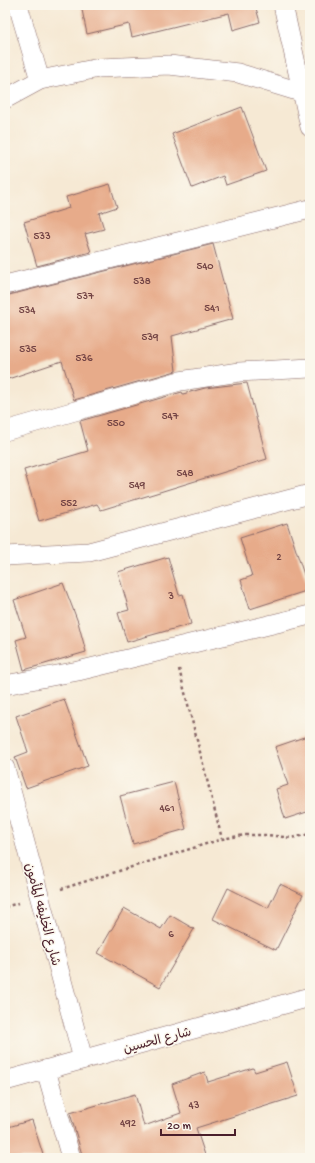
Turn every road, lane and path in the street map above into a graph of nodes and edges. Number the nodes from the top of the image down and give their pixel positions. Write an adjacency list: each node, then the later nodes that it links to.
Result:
1 (18, 5): 3 (street)
2 (283, 5): 4 (street)
3 (40, 80): 4 (street); 5 (street)
4 (306, 94): 6 (street)
5 (5, 99)
6 (310, 127)
7 (310, 209): 8 (street)
8 (5, 285)
9 (310, 368): 10 (street)
10 (5, 431)
11 (310, 494): 12 (street)
12 (5, 556)
13 (310, 615): 14 (street)
14 (173, 647): 15 (street); 18 (path)
15 (5, 685)
16 (5, 768): 19 (street, شارع الخليفه المأمون)
17 (310, 834): 18 (path)
18 (222, 839): 19 (path)
19 (39, 896): 20 (path); 22 (street, شارع الخليفه المأمون)
20 (5, 907)
21 (310, 997): 22 (street, شارع الحسين)
22 (83, 1059): 23 (street, شارع الحسين)
23 (46, 1070): 24 (street, شارع الحسين); 25 (street)
24 (5, 1081)
25 (71, 1158)

